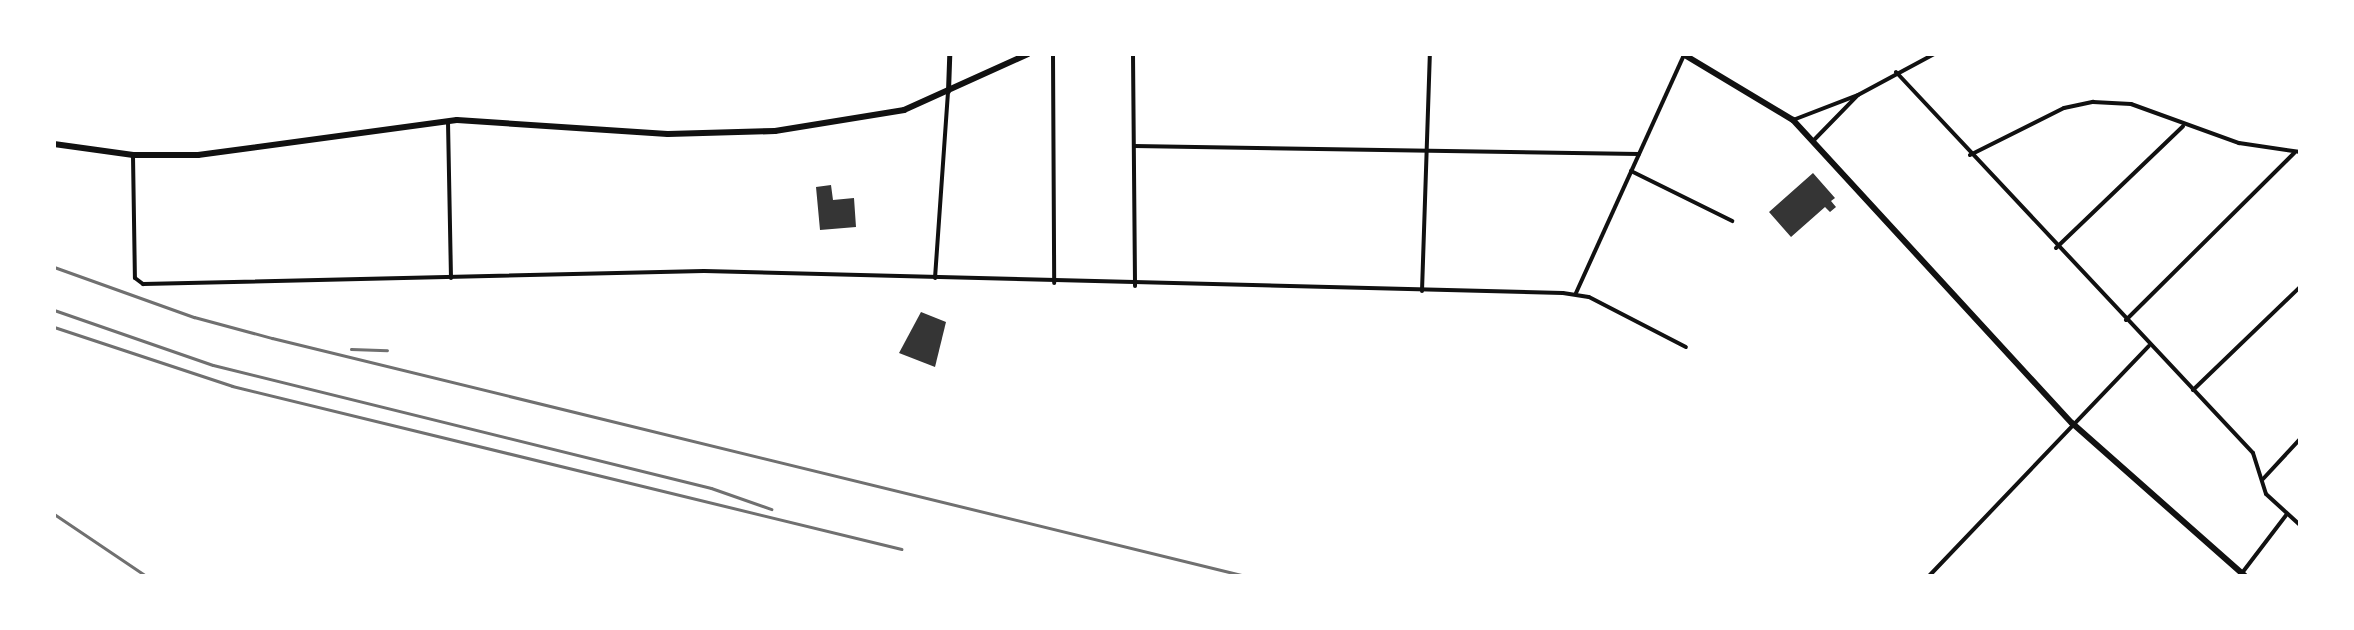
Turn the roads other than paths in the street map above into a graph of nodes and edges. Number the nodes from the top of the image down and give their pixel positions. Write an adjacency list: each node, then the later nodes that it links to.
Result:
1 (949, 54): 9 (main road)
2 (1028, 54): 9 (main road)
3 (1053, 54): 27 (street)
4 (1133, 54): 16 (street)
5 (1430, 54): 17 (street)
6 (1684, 54): 12 (main road); 19 (street)
7 (1934, 54): 8 (street)
8 (1896, 72): 10 (street); 21 (street)
9 (948, 92): 11 (main road); 26 (street)
10 (1858, 95): 12 (street); 14 (street)
11 (447, 120): 20 (main road); 25 (street)
12 (1793, 120): 14 (main road)
13 (2183, 126): 18 (street); 21 (street); 24 (street)
14 (1814, 140): 36 (main road)
15 (54, 144): 20 (main road)
16 (1134, 146): 17 (street); 28 (street)
17 (1427, 151): 19 (street); 30 (street)
18 (2297, 152): 32 (street)
19 (1639, 154): 22 (street)
20 (133, 155): 25 (street)
21 (1969, 155): 24 (street)
22 (1631, 171): 23 (street); 31 (street)
23 (1732, 221)
24 (2056, 248): 32 (street)
25 (451, 278): 26 (street)
26 (935, 278): 27 (street)
27 (1054, 283): 28 (street)
28 (1135, 286): 30 (street)
29 (2300, 287): 35 (street)
30 (1422, 291): 31 (street)
31 (1576, 293): 34 (street)
32 (2126, 320): 33 (street)
33 (2149, 346): 35 (street); 36 (street)
34 (1686, 347)
35 (2193, 390): 38 (street)
36 (2072, 423): 41 (main road); 42 (street)
37 (2300, 439): 38 (street)
38 (2263, 479): 39 (street)
39 (2287, 514): 40 (street); 41 (street)
40 (2300, 525)
41 (2243, 575)
42 (1929, 576)

